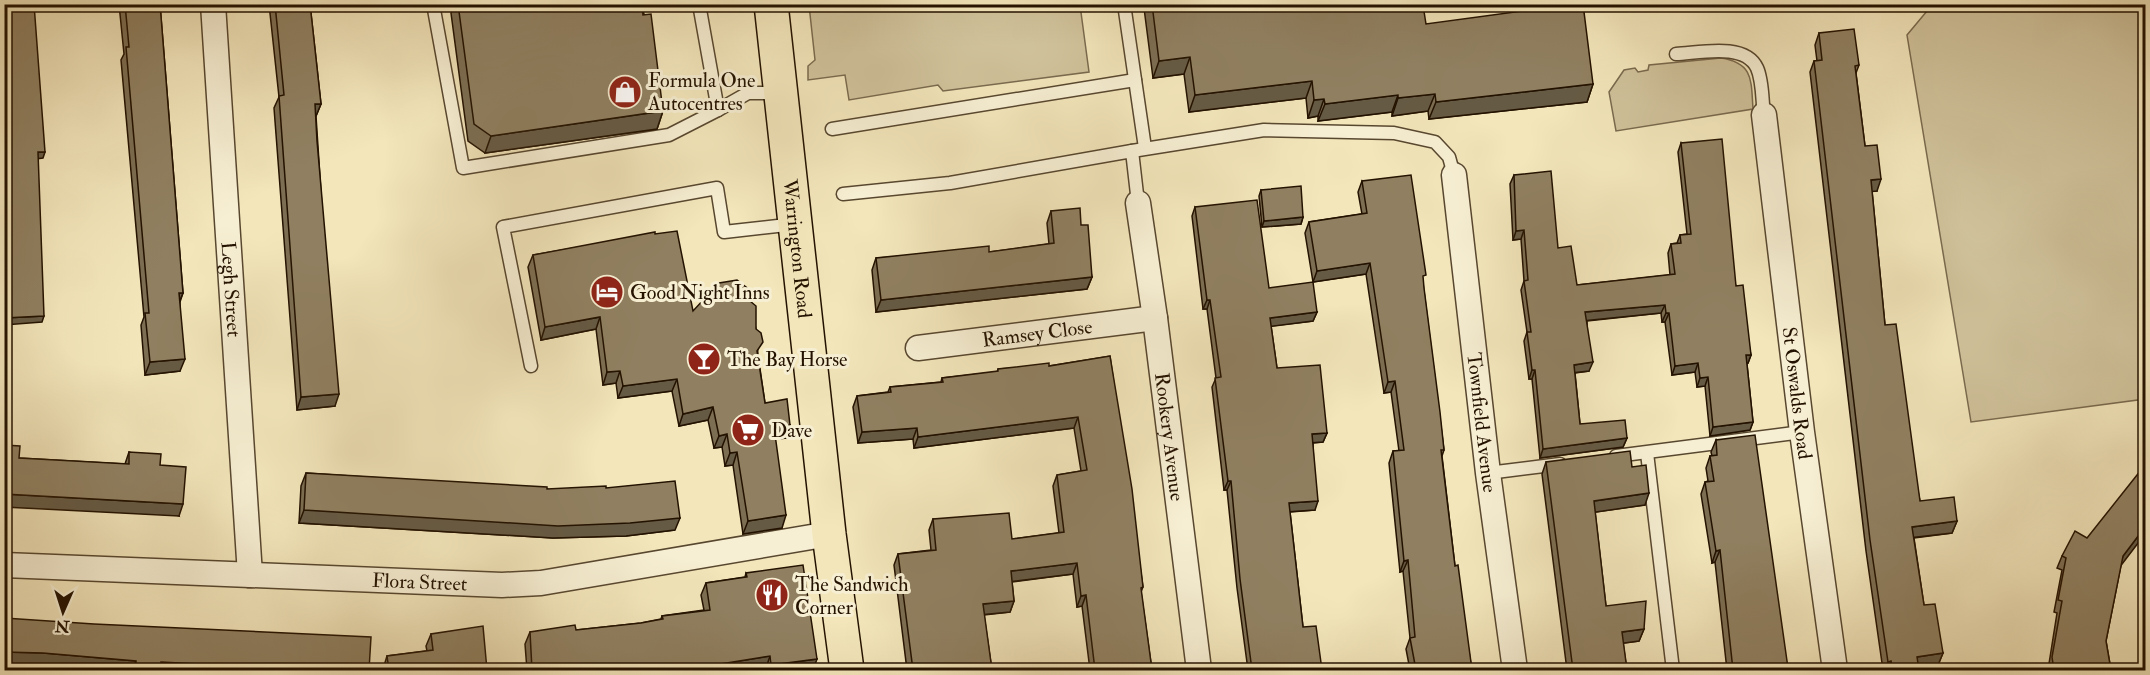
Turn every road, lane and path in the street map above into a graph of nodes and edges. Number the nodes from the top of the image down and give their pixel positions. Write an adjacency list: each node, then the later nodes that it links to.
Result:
1 (213, 4): 28 (street, Legh Street)
2 (433, 4): 9 (lane)
3 (699, 4): 9 (lane)
4 (771, 4): 8 (main road, Warrington Road)
5 (1124, 4): 7 (lane)
6 (1676, 54): 10 (lane)
7 (1135, 80): 11 (lane); 12 (lane)
8 (782, 93): 9 (lane); 17 (main road, Warrington Road)
9 (718, 110)
10 (1764, 115): 21 (street, St Oswalds Road)
11 (832, 129)
12 (1145, 148): 13 (lane); 14 (lane)
13 (1132, 151): 15 (lane); 16 (lane)
14 (1454, 175): 25 (street, Townfield Avenue)
15 (843, 194)
16 (1138, 203): 18 (street, Rookery Avenue)
17 (796, 224): 20 (lane); 26 (main road, Warrington Road)
18 (1155, 318): 19 (street, Ramsey Close); 30 (street, Rookery Avenue)
19 (918, 348)
20 (531, 366)
21 (1802, 432): 22 (lane); 33 (street, St Oswalds Road)
22 (1647, 453): 23 (lane); 32 (lane)
23 (1602, 458)
24 (1568, 463): 25 (lane)
25 (1488, 473): 31 (street, Townfield Avenue)
26 (829, 534): 28 (street, Flora Street); 29 (main road, Warrington Road)
27 (4, 565): 28 (street, Flora Street)
28 (250, 575)
29 (847, 670)
30 (1199, 670)
31 (1515, 670)
32 (1673, 670)
33 (1835, 670)

